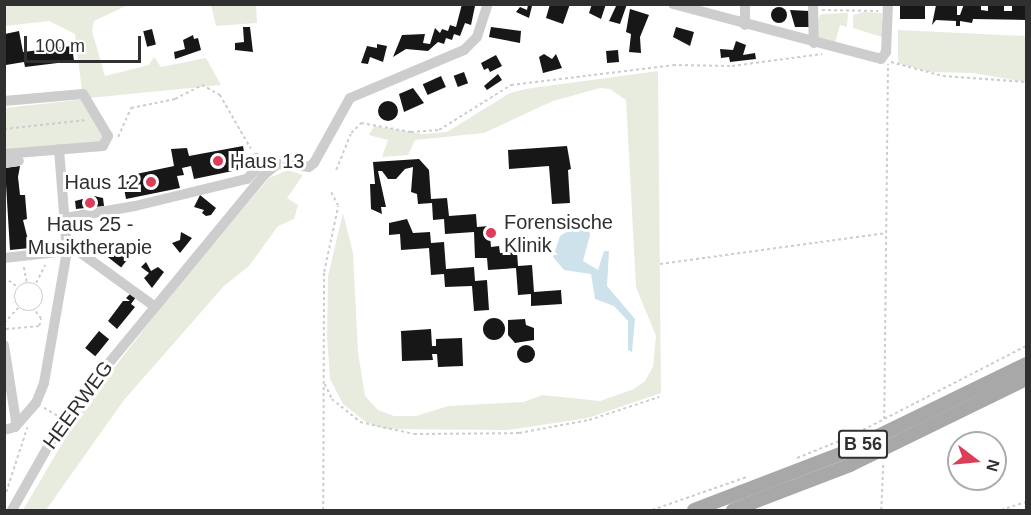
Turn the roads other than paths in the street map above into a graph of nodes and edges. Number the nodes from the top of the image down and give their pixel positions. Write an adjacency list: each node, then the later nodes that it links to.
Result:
1 (488, 4): 17 (street, HEERWEG)
2 (745, 4): 6 (street)
3 (675, 5): 6 (street)
4 (814, 7): 7 (street)
5 (887, 8): 7 (street)
6 (745, 25): 7 (street)
7 (814, 43)
8 (4, 102): 9 (street)
9 (59, 148): 10 (street); 14 (street)
10 (4, 154)
11 (256, 158): 14 (street)
12 (19, 161): 13 (street)
13 (4, 163)
14 (65, 218): 15 (street)
15 (67, 247): 16 (street); 17 (street); 21 (street)
16 (4, 258)
17 (154, 306): 22 (street, HEERWEG)
18 (4, 345): 21 (street)
19 (1026, 364): 23 (main road, B 56)
20 (1026, 379): 24 (main road, B 56)
21 (10, 428)
22 (12, 510)
23 (694, 510)
24 (733, 510)

